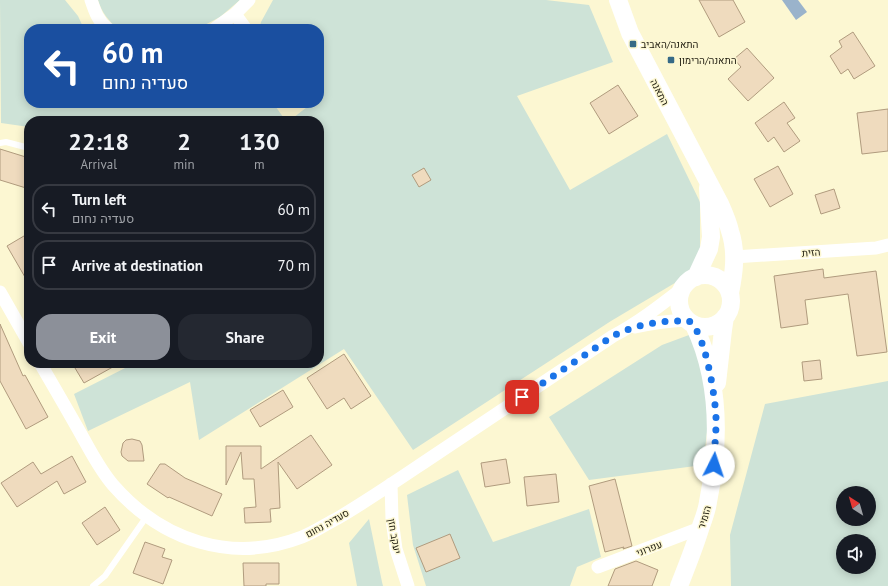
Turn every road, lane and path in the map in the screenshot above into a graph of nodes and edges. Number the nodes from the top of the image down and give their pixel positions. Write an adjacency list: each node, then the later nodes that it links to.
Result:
1 (91, 0): 5 (street)
2 (249, 0): 4 (street)
3 (618, 0): 10 (street, התאנה)
4 (235, 14): 6 (street); 7 (street)
5 (102, 24)
6 (221, 24)
7 (242, 24)
8 (0, 143): 9 (lane)
9 (24, 147)
10 (707, 182): 12 (street, התאנה); 13 (street, התאנה)
11 (888, 245): 12 (street, הזית)
12 (734, 257): 15 (street, התאנה)
13 (689, 282): 15 (street); 17 (street); 18 (street, סעדיה נחום)
14 (0, 292): 19 (street)
15 (730, 293): 16 (street)
16 (725, 317): 17 (street); 21 (street, הזמיר)
17 (691, 323): 18 (street, סעדיה נחום); 21 (street, הזמיר)
18 (625, 330): 22 (street, סעדיה נחום)
19 (24, 334)
20 (43, 368): 23 (street, סעדיה נחום)
21 (715, 397): 24 (street, הזמיר)
22 (391, 484): 23 (street, סעדיה נחום); 27 (street, יעקב חזן)
23 (147, 516): 26 (lane)
24 (700, 528): 25 (street, עפרוני); 28 (street, הזמיר)
25 (598, 568)
26 (93, 586)
27 (408, 586)
28 (679, 586)

